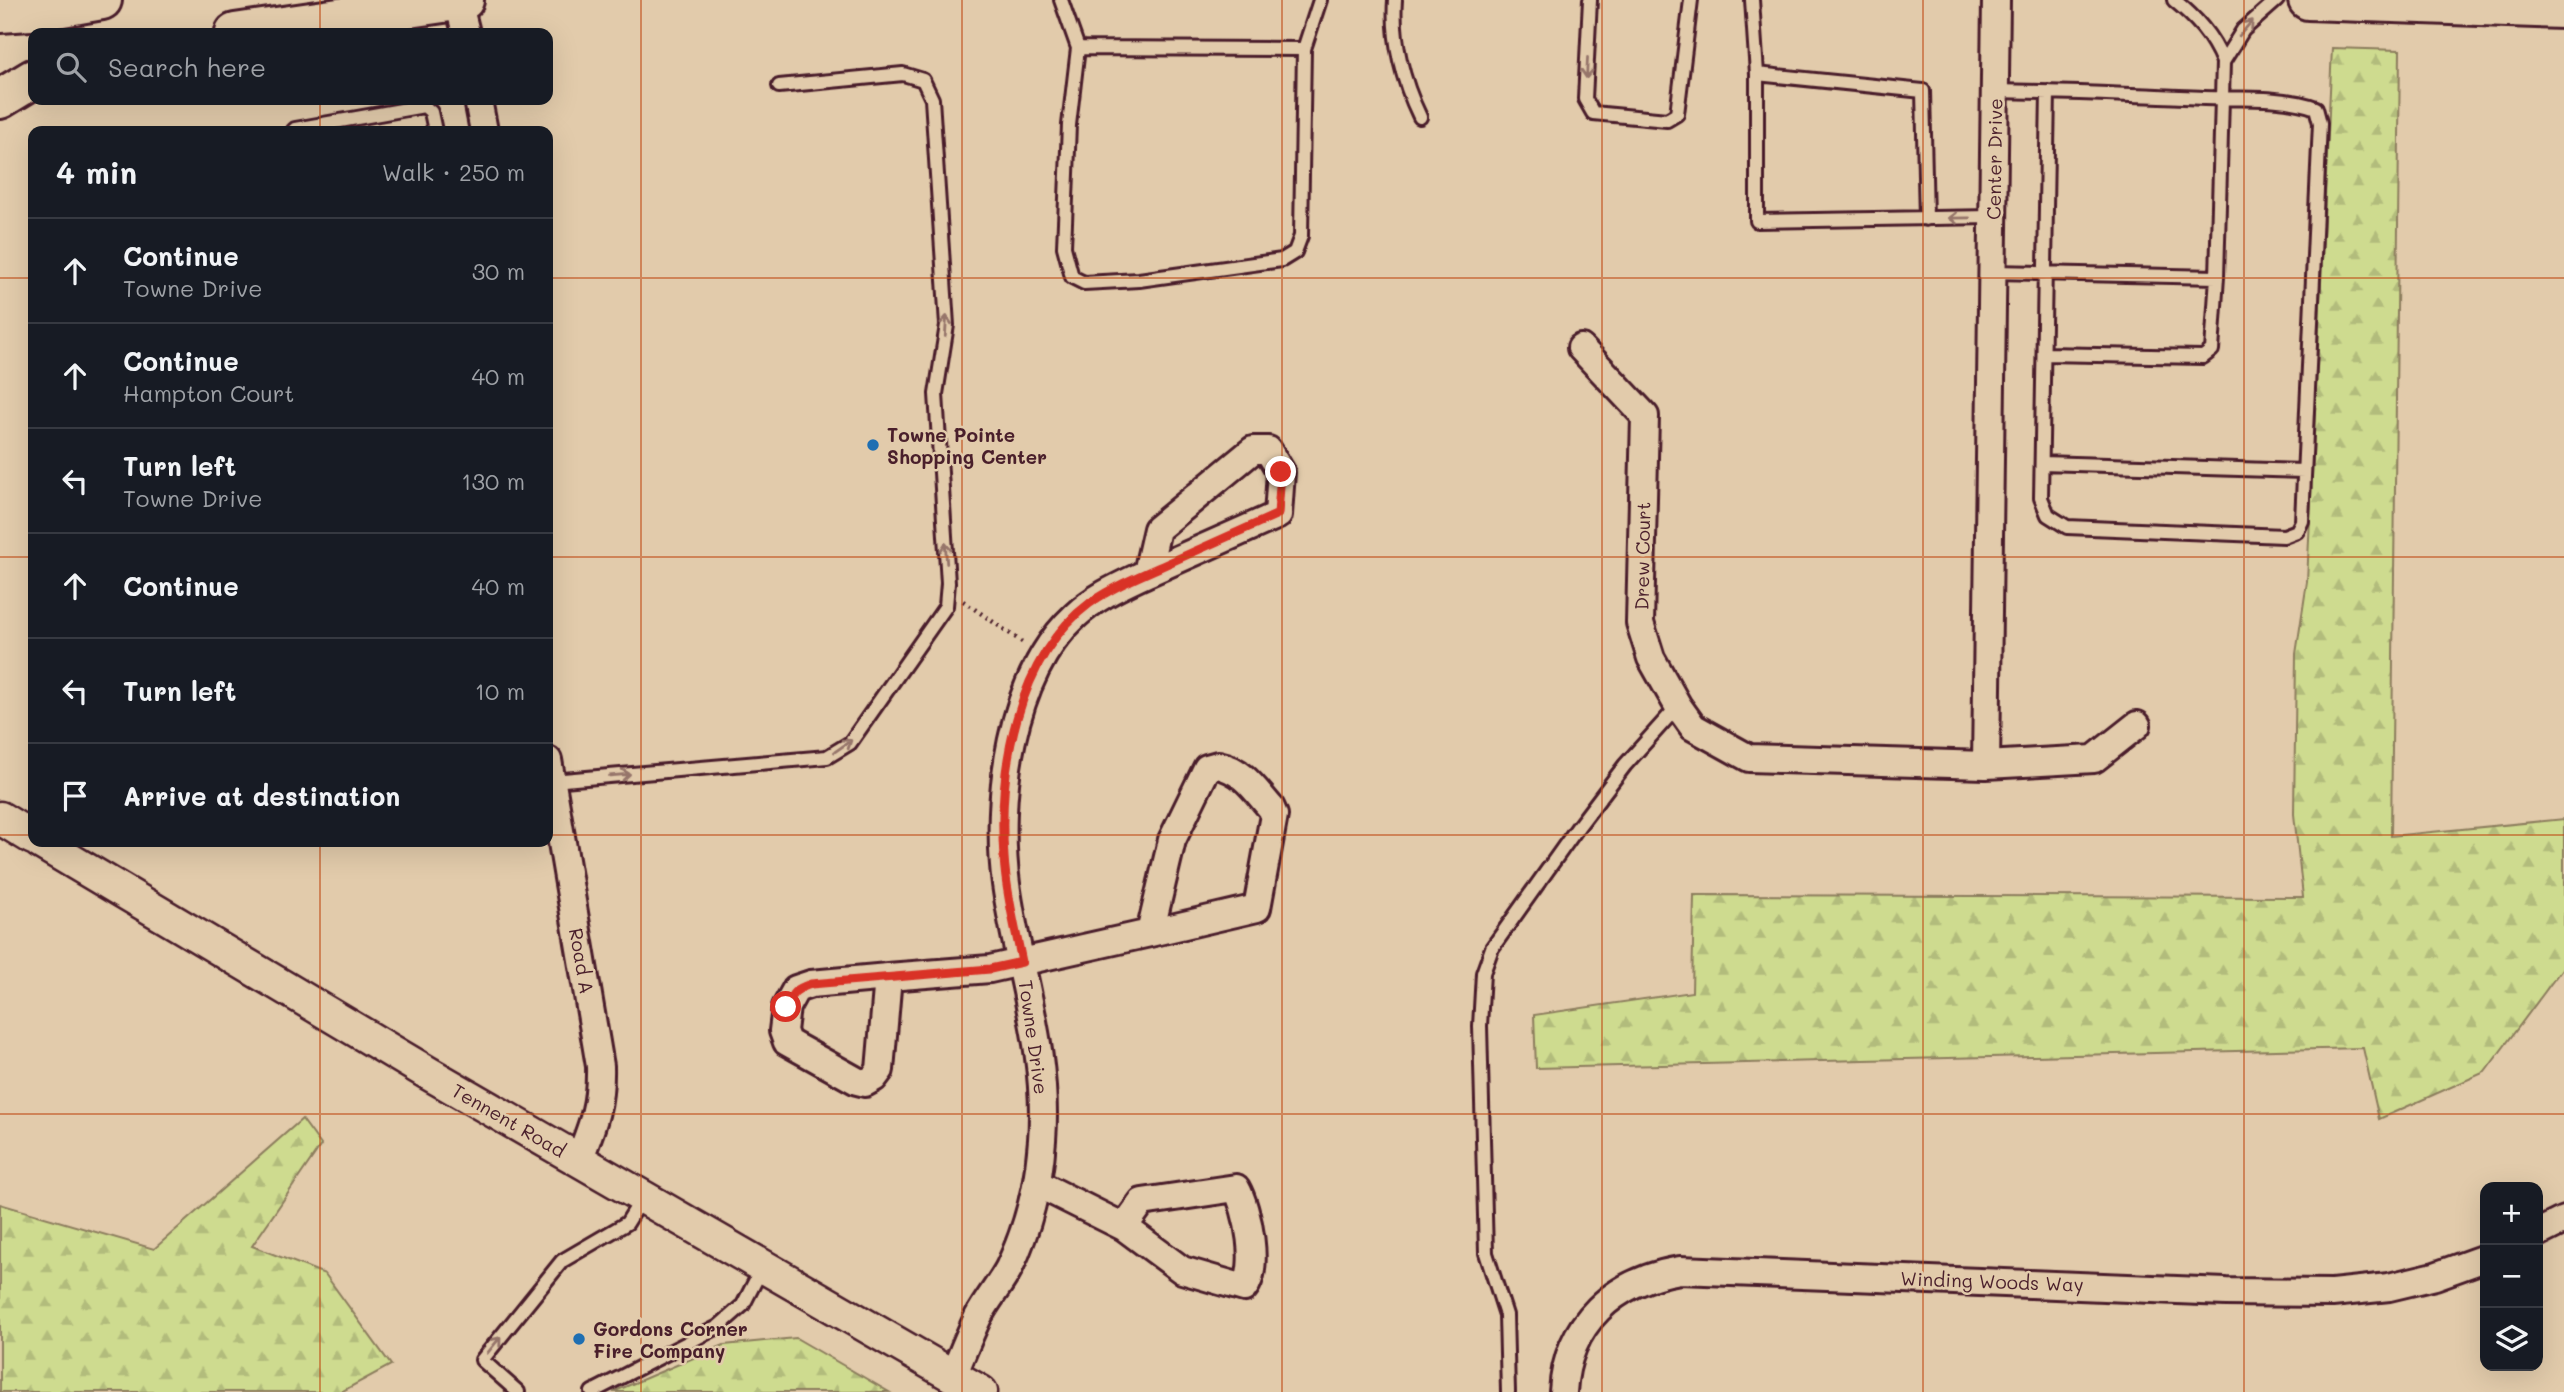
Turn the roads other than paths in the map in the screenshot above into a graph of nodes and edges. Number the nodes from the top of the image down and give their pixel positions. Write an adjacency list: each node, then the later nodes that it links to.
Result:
1 (102, 0): 15 (highway)
2 (464, 0): 13 (highway)
3 (1061, 0): 18 (lane)
4 (1320, 0): 19 (lane)
5 (1395, 0): 31 (lane)
6 (1591, 0): 7 (lane, one-way to 7)
7 (1691, 0)
8 (1752, 0): 23 (lane)
9 (1996, 0): 26 (street, Center Drive)
10 (2174, 0): 20 (lane)
11 (2277, 0): 20 (lane, one-way to 11)
12 (2308, 0): 14 (highway)
13 (458, 1): 16 (highway); 17 (street)
14 (2564, 9)
15 (0, 13)
16 (270, 28)
17 (465, 28)
18 (1078, 48): 19 (lane); 19 (lane)
19 (1304, 49)
20 (2223, 62): 28 (lane)
21 (28, 65): 22 (highway)
22 (0, 69)
23 (1757, 75): 36 (lane); 36 (lane)
24 (28, 82): 29 (highway)
25 (779, 86): 48 (lane, one-way to 25)
26 (1995, 91): 27 (lane); 35 (street, Center Drive)
27 (2048, 92): 28 (lane); 38 (lane)
28 (2221, 98): 39 (lane); 43 (lane)
29 (0, 99)
30 (479, 105): 34 (street)
31 (1420, 117)
32 (312, 126): 33 (lane)
33 (434, 126)
34 (483, 126)
35 (1992, 218): 36 (lane, one-way to 36); 37 (street, Center Drive)
36 (1926, 219)
37 (1993, 272): 38 (lane); 47 (street, Center Drive)
38 (2045, 273): 39 (lane); 41 (lane)
39 (2217, 277): 41 (lane)
40 (1581, 348): 45 (street, Drew Court)
41 (2044, 354): 42 (lane)
42 (2042, 463): 43 (lane); 43 (lane)
43 (2304, 471)
44 (1147, 573): 44 (street, Towne Drive); 54 (street, Towne Drive)
45 (1678, 706): 47 (street, Drew Court); 68 (lane)
46 (2137, 724): 47 (street, Drew Court)
47 (1986, 765)
48 (553, 771)
49 (553, 789): 56 (street, Road A)
50 (0, 818): 51 (street)
51 (28, 835)
52 (48, 847): 56 (street, Tennent Road)
53 (1150, 933): 53 (street); 54 (street)
54 (1022, 962): 55 (street); 57 (street, Towne Drive)
55 (888, 977): 55 (street)
56 (579, 1160): 58 (street, Tennent Road)
57 (1038, 1184): 60 (street); 64 (street, Towne Drive)
58 (643, 1197): 63 (street, Tennent Road); 65 (lane, one-way to 58)
59 (2564, 1220): 61 (street)
60 (1124, 1227): 60 (street)
61 (2543, 1230)
62 (2480, 1260): 69 (street, Winding Woods Way)
63 (763, 1266): 64 (street, Tennent Road); 66 (lane)
64 (953, 1376): 67 (street, Tennent Road)
65 (518, 1392)
66 (593, 1392)
67 (981, 1392)
68 (1508, 1392)
69 (1563, 1392)

